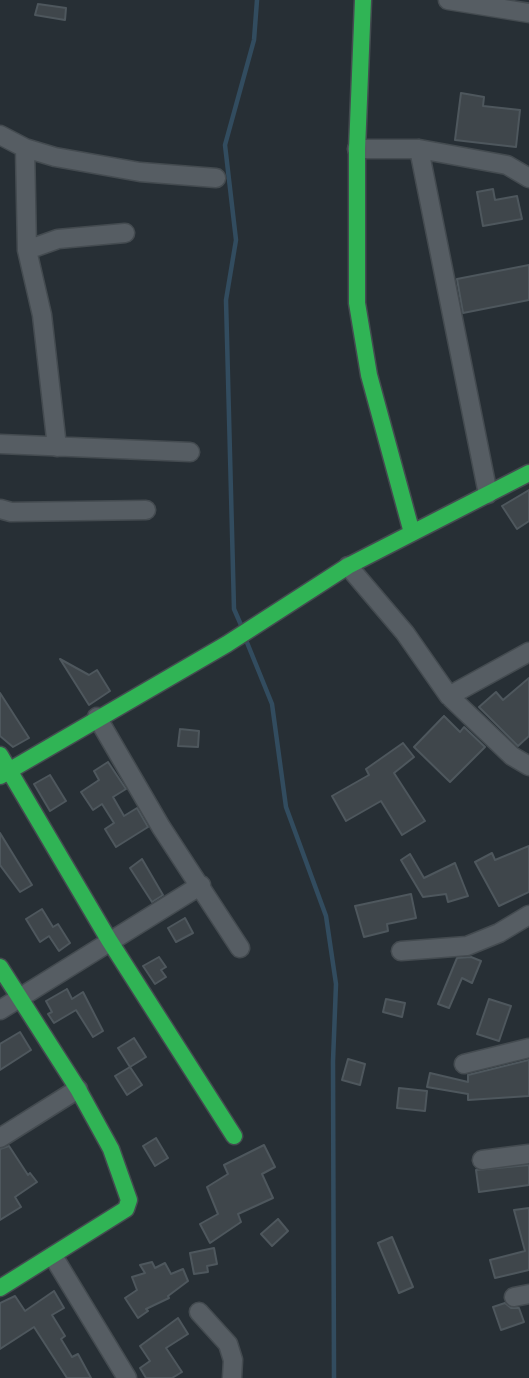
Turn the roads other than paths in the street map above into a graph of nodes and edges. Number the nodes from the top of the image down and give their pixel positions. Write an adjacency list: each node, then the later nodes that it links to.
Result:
1 (363, 0): 6 (street)
2 (448, 0): 3 (street)
3 (529, 13)
4 (0, 135): 5 (street)
5 (25, 148): 8 (street); 11 (street)
6 (356, 149): 7 (street); 19 (street)
7 (419, 149): 9 (street); 16 (street)
8 (216, 178)
9 (529, 178)
10 (125, 233): 11 (street)
11 (27, 250): 13 (street)
12 (0, 444): 13 (street)
13 (57, 447): 14 (street)
14 (190, 452)
15 (529, 472): 16 (street)
16 (488, 494): 19 (street)
17 (0, 509): 18 (street)
18 (146, 510)
19 (412, 533): 20 (street)
20 (348, 566): 22 (street); 23 (street)
21 (529, 652): 22 (street)
22 (449, 696): 25 (street)
23 (97, 717): 26 (street); 27 (street)
24 (0, 754): 26 (street)
25 (529, 766)
26 (4, 773): 29 (street)
27 (201, 885): 29 (street); 30 (street)
28 (529, 915): 31 (street)
29 (109, 940): 33 (street); 38 (street)
30 (240, 948)
31 (401, 951)
32 (0, 967): 33 (street)
33 (20, 997): 34 (street); 37 (street)
34 (0, 1010)
35 (529, 1048): 36 (street)
36 (464, 1063)
37 (78, 1089): 39 (street); 42 (street)
38 (234, 1136)
39 (0, 1138)
40 (529, 1154): 41 (street)
41 (482, 1160)
42 (53, 1256): 43 (street); 45 (street)
43 (0, 1288)
44 (199, 1311): 46 (street)
45 (127, 1378)
46 (232, 1378)

